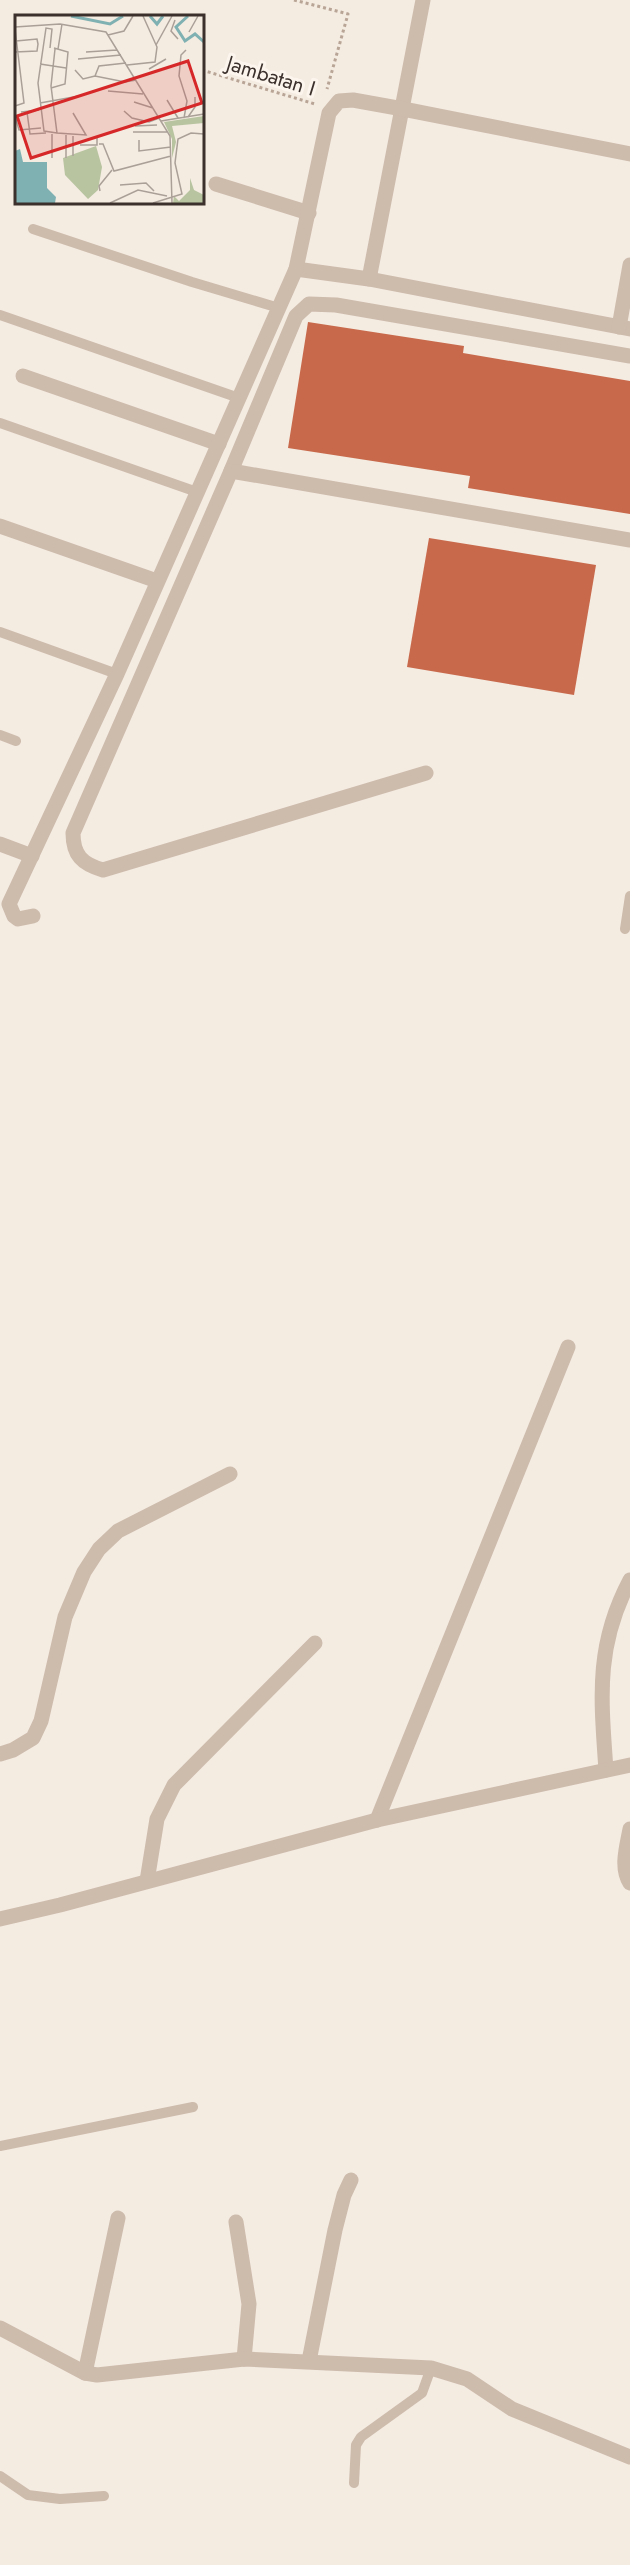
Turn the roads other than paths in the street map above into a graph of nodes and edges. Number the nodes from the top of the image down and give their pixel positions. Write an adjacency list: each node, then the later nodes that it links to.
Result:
1 (423, 0): 2 (street)
2 (403, 109): 3 (street); 5 (street); 9 (street)
3 (630, 154)
4 (216, 184): 5 (street)
5 (309, 213): 8 (street)
6 (33, 229): 10 (lane)
7 (630, 265): 12 (street)
8 (296, 269): 9 (street); 10 (street)
9 (369, 279): 12 (street)
10 (279, 308): 15 (street)
11 (0, 315): 15 (lane)
12 (624, 328)
13 (630, 356): 18 (street)
14 (23, 376): 17 (street)
15 (239, 398): 17 (street)
16 (0, 423): 19 (lane)
17 (219, 444): 19 (street)
18 (231, 471): 21 (street); 27 (street)
19 (197, 492): 22 (street)
20 (0, 526): 22 (street)
21 (630, 540)
22 (158, 581): 24 (street)
23 (0, 633): 24 (lane)
24 (117, 674): 29 (street)
25 (0, 735): 26 (lane)
26 (16, 741)
27 (426, 773)
28 (0, 844): 29 (street)
29 (32, 856): 31 (street)
30 (630, 896): 32 (lane)
31 (33, 916)
32 (625, 929)
33 (568, 1347): 40 (street)
34 (231, 1474): 37 (street)
35 (630, 1580): 39 (street)
36 (315, 1642): 42 (street)
37 (0, 1754)
38 (630, 1765): 39 (street)
39 (606, 1770): 40 (street)
40 (377, 1820): 42 (street)
41 (630, 1829): 43 (street)
42 (147, 1881): 44 (street)
43 (630, 1883)
44 (0, 1919)
45 (193, 2107): 46 (lane)
46 (0, 2146)
47 (351, 2180): 52 (street)
48 (118, 2218): 54 (street)
49 (236, 2222): 51 (street)
50 (0, 2328): 54 (street)
51 (244, 2359): 52 (street); 54 (street)
52 (309, 2361): 53 (street)
53 (431, 2368): 55 (street); 57 (lane)
54 (85, 2373)
55 (630, 2457)
56 (0, 2476): 58 (lane)
57 (354, 2484)
58 (104, 2496)

